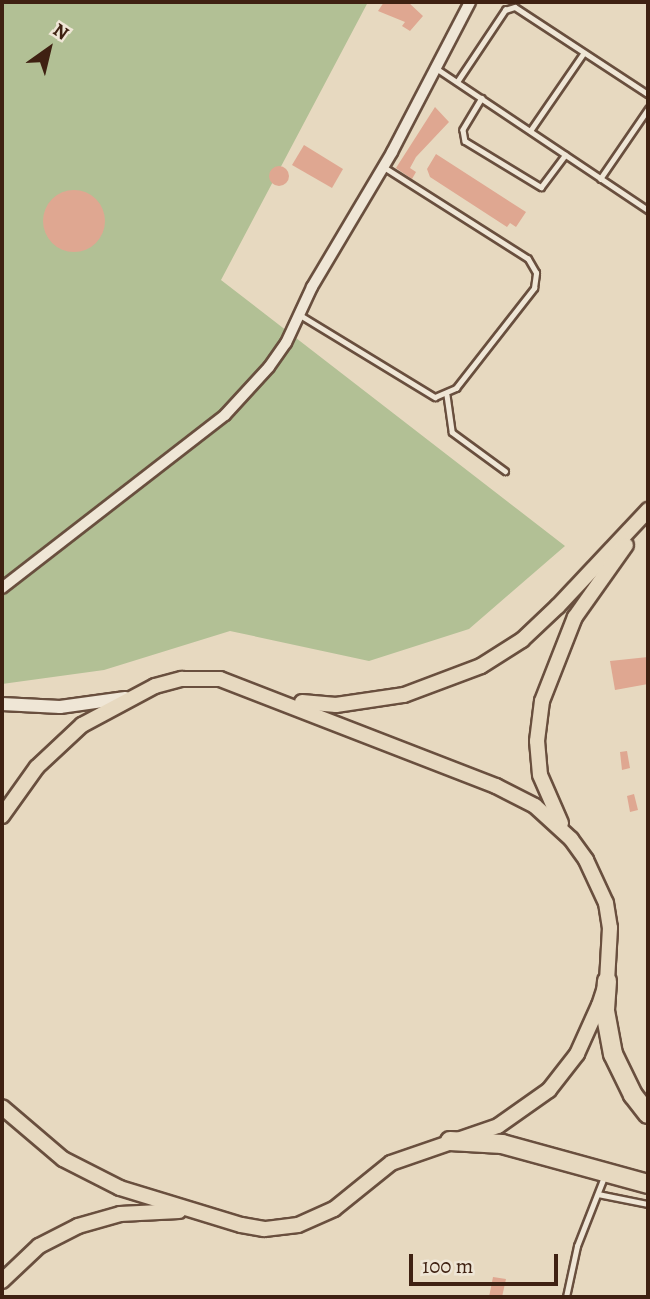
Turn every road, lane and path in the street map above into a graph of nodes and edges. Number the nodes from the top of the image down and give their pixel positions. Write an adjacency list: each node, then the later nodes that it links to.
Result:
1 (470, 2): 3 (street)
2 (583, 54): 4 (lane); 5 (lane); 8 (lane)
3 (435, 67): 4 (lane); 10 (street)
4 (457, 82): 6 (lane)
5 (648, 94)
6 (482, 98): 8 (lane); 9 (lane)
7 (648, 110): 11 (lane)
8 (530, 131): 9 (lane)
9 (565, 155): 11 (lane)
10 (383, 167): 13 (street); 14 (lane)
11 (600, 179): 12 (lane)
12 (648, 210)
13 (299, 315): 14 (lane); 17 (street)
14 (447, 395): 15 (lane)
15 (505, 471)
16 (648, 511): 18 (main road); 22 (main road)
17 (2, 588)
18 (276, 697): 19 (main road); 22 (main road)
19 (125, 698): 20 (street); 21 (main road)
20 (2, 704)
21 (2, 816)
22 (571, 839): 23 (main road)
23 (607, 981): 25 (highway); 26 (main road)
24 (2, 1107): 31 (main road)
25 (648, 1114)
26 (450, 1140): 27 (highway); 31 (main road)
27 (605, 1172): 28 (highway); 29 (lane)
28 (648, 1184)
29 (598, 1194): 30 (lane); 33 (lane)
30 (648, 1204)
31 (199, 1212): 32 (main road)
32 (2, 1281)
33 (566, 1297)

